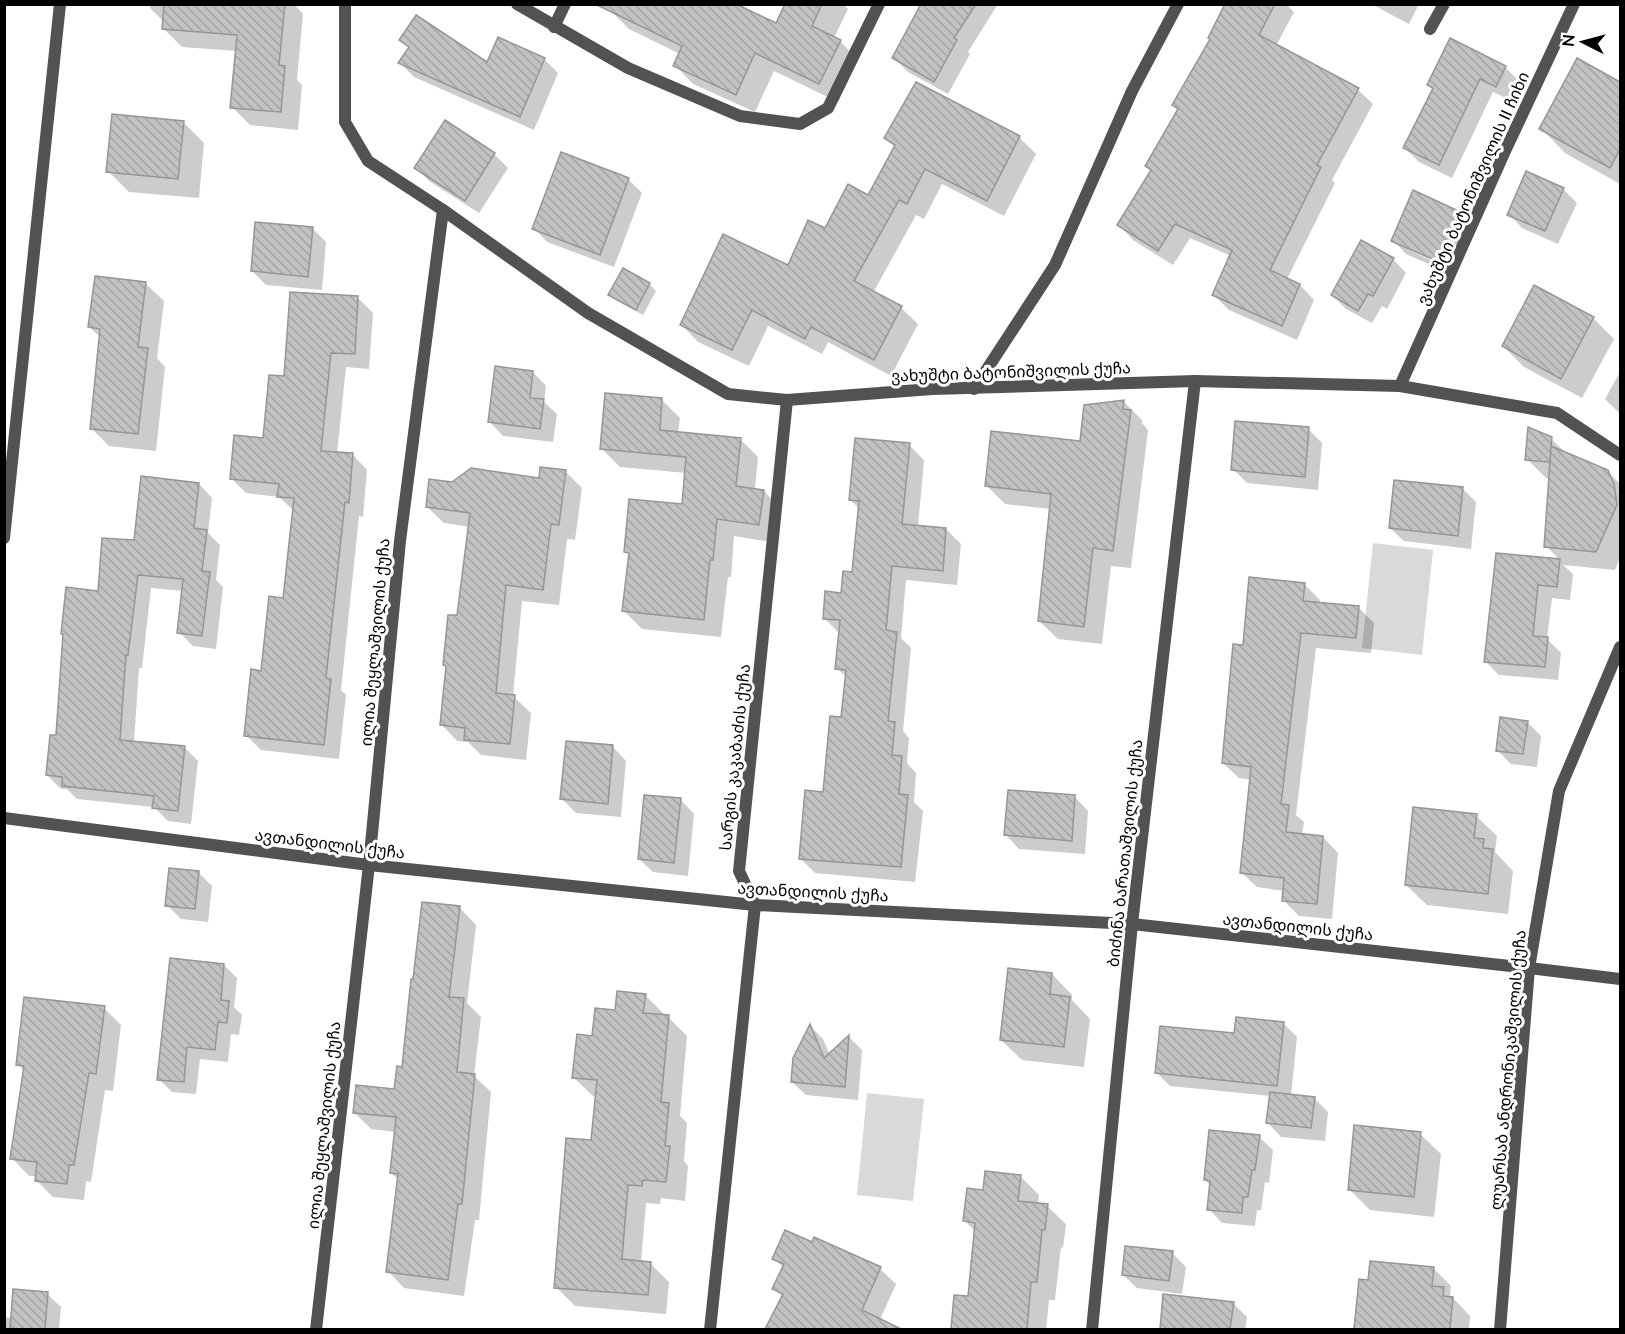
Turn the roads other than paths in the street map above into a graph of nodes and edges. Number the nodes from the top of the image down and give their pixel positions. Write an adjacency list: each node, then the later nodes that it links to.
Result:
1 (60, 4): 17 (street)
2 (345, 4): 11 (street)
3 (517, 4): 9 (street)
4 (565, 4): 9 (street)
5 (879, 4): 9 (street)
6 (1178, 4): 14 (street)
7 (1443, 4): 10 (street)
8 (1575, 4): 13 (street, ვახუშტი ბატონიშვილის II ჩიხი)
9 (554, 27)
10 (1430, 29)
11 (443, 210): 15 (street, ვახუშტი ბატონიშვილის ქუჩა); 20 (street, ილია შეყლაშვილის ქუჩა)
12 (1195, 381): 13 (street, ვახუშტი ბატონიშვილის ქუჩა); 14 (street, ვახუშტი ბატონიშვილის ქუჩა); 22 (street, ბიძინა ბარათაშვილის ქუჩა)
13 (1400, 386): 16 (street, ვახუშტი ბატონიშვილის ქუჩა)
14 (974, 389): 15 (street, ვახუშტი ბატონიშვილის ქუჩა)
15 (788, 400): 21 (street, სარგის კაკაბაძის ქუჩა)
16 (1620, 455)
17 (4, 538)
18 (1620, 647): 23 (street, ლუარსაბ ანდრონიკაშვილის ქუჩა)
19 (4, 818): 20 (street, ავთანდილის ქუჩა)
20 (369, 865): 21 (street, ავთანდილის ქუჩა); 25 (street, ილია შეყლაშვილის ქუჩა)
21 (755, 905): 22 (street, ავთანდილის ქუჩა); 26 (street, სარგის კაკაბაძის ქუჩა)
22 (1132, 924): 23 (street, ავთანდილის ქუჩა); 27 (street, ბიძინა ბარათაშვილის ქუჩა)
23 (1529, 968): 24 (street, ავთანდილის ქუჩა); 28 (street, ლუარსაბ ანდრონიკაშვილის ქუჩა)
24 (1620, 979)
25 (316, 1329)
26 (710, 1329)
27 (1092, 1329)
28 (1500, 1329)

